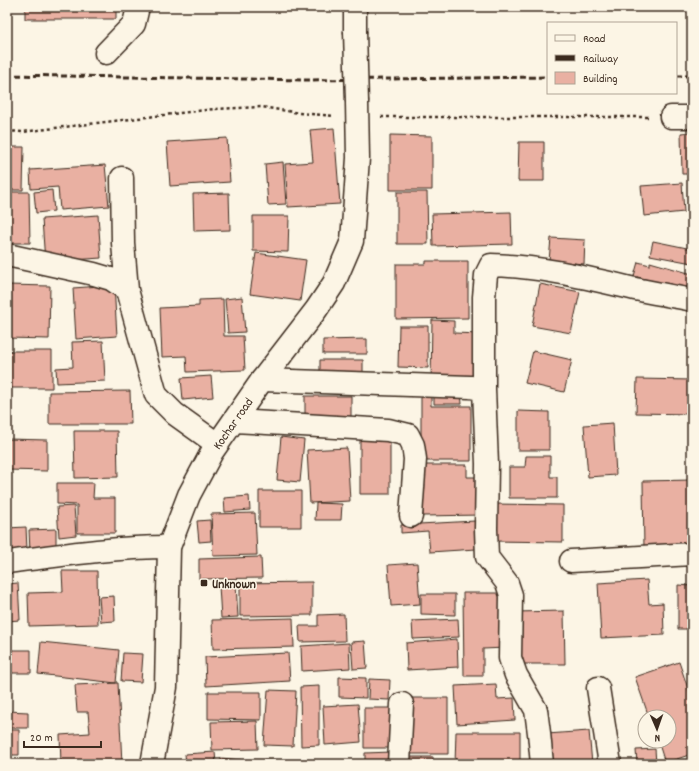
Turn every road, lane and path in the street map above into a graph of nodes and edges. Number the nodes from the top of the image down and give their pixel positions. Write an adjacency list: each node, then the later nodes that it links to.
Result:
1 (138, 7): 3 (street)
2 (356, 7): 8 (street, Kochar road, bridge)
3 (106, 53)
4 (122, 178): 6 (street)
5 (7, 255): 6 (street)
6 (127, 290): 11 (street)
7 (692, 300): 9 (street)
8 (262, 380): 9 (street); 10 (street, Kochar road)
9 (484, 389): 21 (street)
10 (234, 421): 11 (street, Kochar road); 12 (street)
11 (217, 444): 13 (street, Kochar road)
12 (411, 516)
13 (170, 547): 16 (street); 19 (street, Kochar road)
14 (692, 554): 15 (street)
15 (571, 561)
16 (7, 562)
17 (598, 688): 22 (street)
18 (402, 704): 20 (street)
19 (152, 764)
20 (399, 764)
21 (542, 764)
22 (610, 764)

